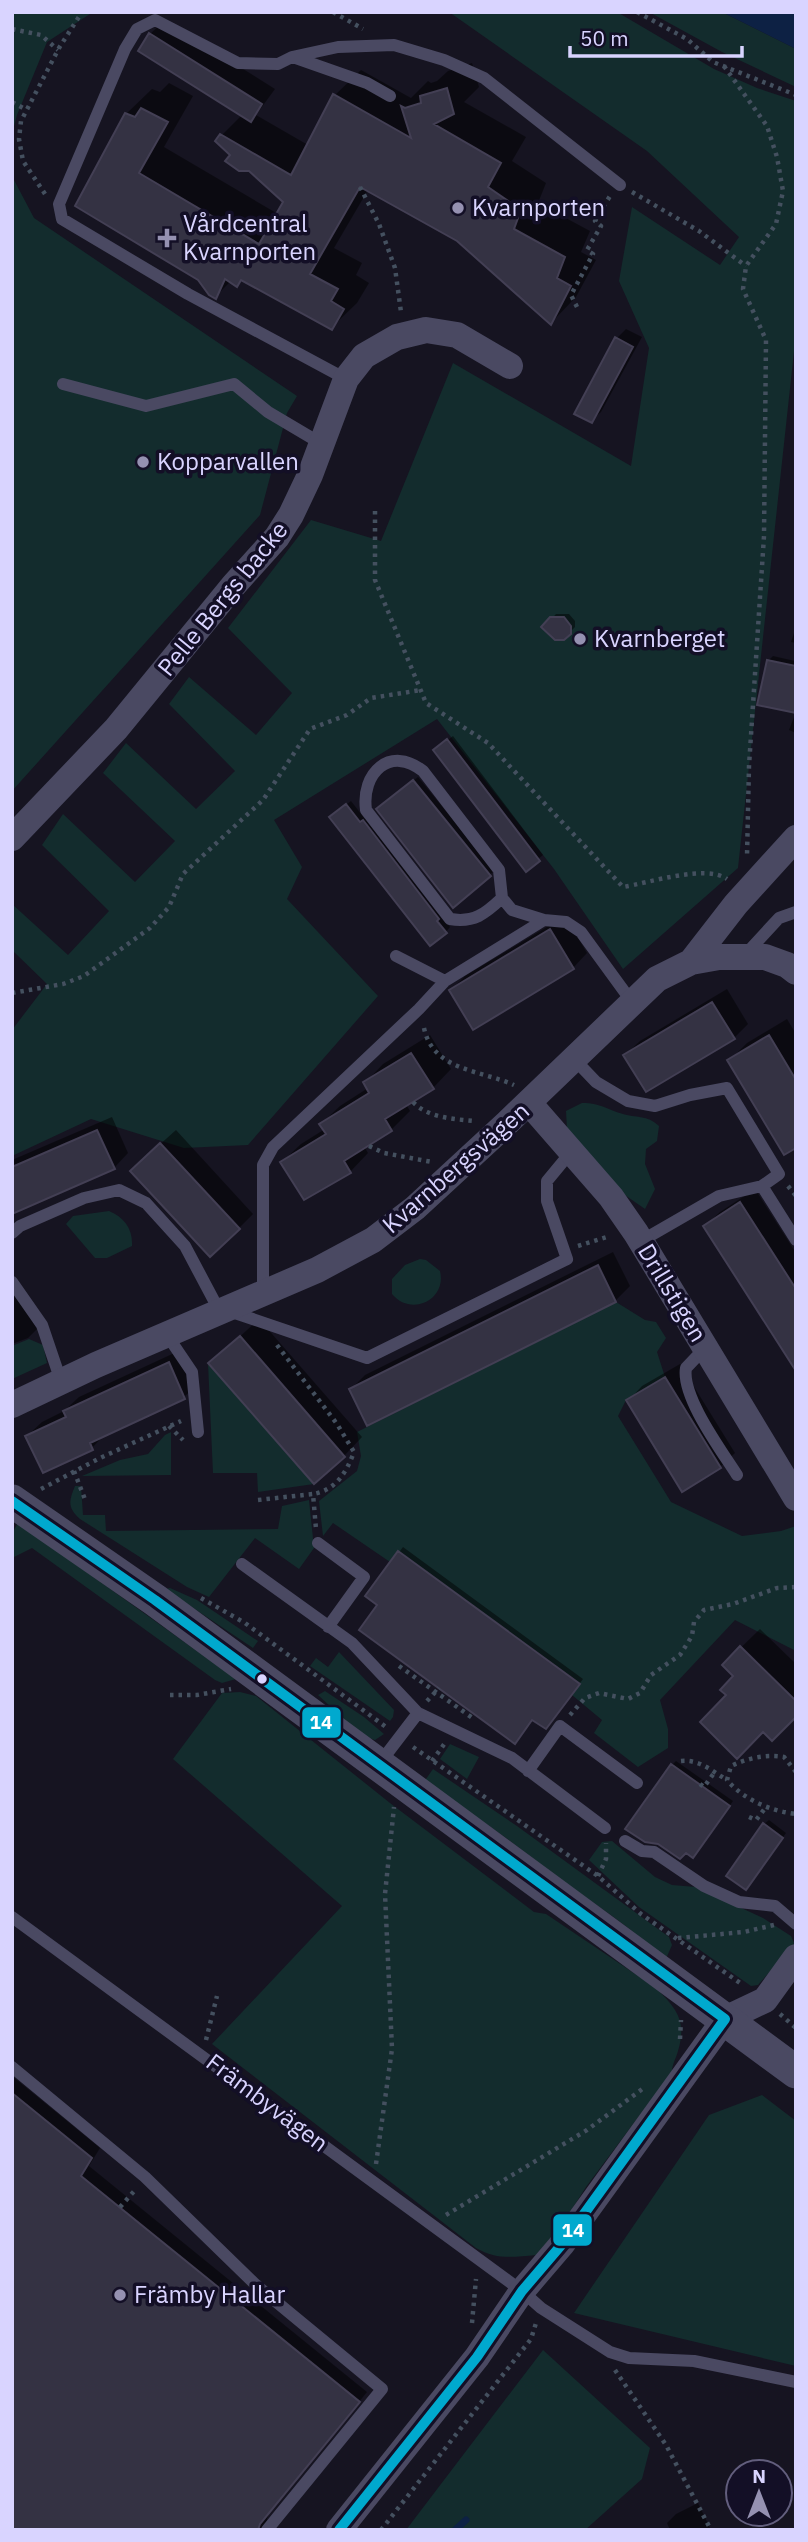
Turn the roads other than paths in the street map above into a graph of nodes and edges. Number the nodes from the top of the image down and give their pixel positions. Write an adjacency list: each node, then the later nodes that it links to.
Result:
1 (292, 57): 2 (lane); 3 (lane); 5 (lane)
2 (390, 96)
3 (620, 185)
4 (510, 366): 5 (street, Pelle Bergs backe)
5 (346, 379): 7 (street, Pelle Bergs backe)
6 (63, 384): 7 (lane)
7 (321, 444): 8 (street, Pelle Bergs backe)
8 (12, 838)
9 (796, 838): 15 (street)
10 (502, 898): 10 (lane); 12 (lane)
11 (796, 912): 14 (lane)
12 (544, 920): 17 (lane); 18 (lane)
13 (396, 956): 17 (lane)
14 (744, 956): 15 (street, Kvarnbergsvägen); 16 (street, Kvarnbergsvägen)
15 (691, 962): 18 (street, Kvarnbergsvägen)
16 (796, 972)
17 (445, 981): 27 (lane)
18 (632, 1002): 19 (street, Kvarnbergsvägen)
19 (574, 1059): 20 (street, Kvarnbergsvägen); 22 (lane)
20 (533, 1099): 21 (street, Drillstigen); 27 (street, Kvarnbergsvägen)
21 (571, 1152): 25 (street, Drillstigen); 28 (lane)
22 (762, 1186): 24 (lane); 25 (lane)
23 (12, 1233): 28 (lane)
24 (796, 1240)
25 (641, 1241): 30 (street, Drillstigen)
26 (12, 1282): 31 (lane)
27 (262, 1294): 28 (street, Kvarnbergsvägen)
28 (223, 1311): 29 (street, Kvarnbergsvägen)
29 (167, 1335): 31 (street, Kvarnbergsvägen); 33 (lane)
30 (705, 1348): 34 (lane); 36 (street, Drillstigen)
31 (61, 1381): 32 (street, Kvarnbergsvägen)
32 (12, 1405)
33 (198, 1432)
34 (737, 1475)
35 (23, 1497): 41 (street)
36 (796, 1498)
37 (318, 1543): 39 (lane)
38 (242, 1564): 39 (lane)
39 (328, 1627): 40 (lane)
40 (418, 1713): 41 (lane); 42 (lane)
41 (379, 1764): 49 (street)
42 (528, 1771): 43 (lane); 44 (lane)
43 (637, 1783)
44 (605, 1829)
45 (625, 1841): 47 (lane)
46 (12, 1917): 52 (lane, Främbyvägen)
47 (792, 1922)
48 (796, 1957): 49 (street)
49 (725, 2019): 51 (street); 52 (street)
50 (12, 2067): 54 (lane)
51 (796, 2072)
52 (522, 2291): 53 (lane, Främbyvägen); 55 (street)
53 (796, 2382)
54 (267, 2530)
55 (339, 2530)

